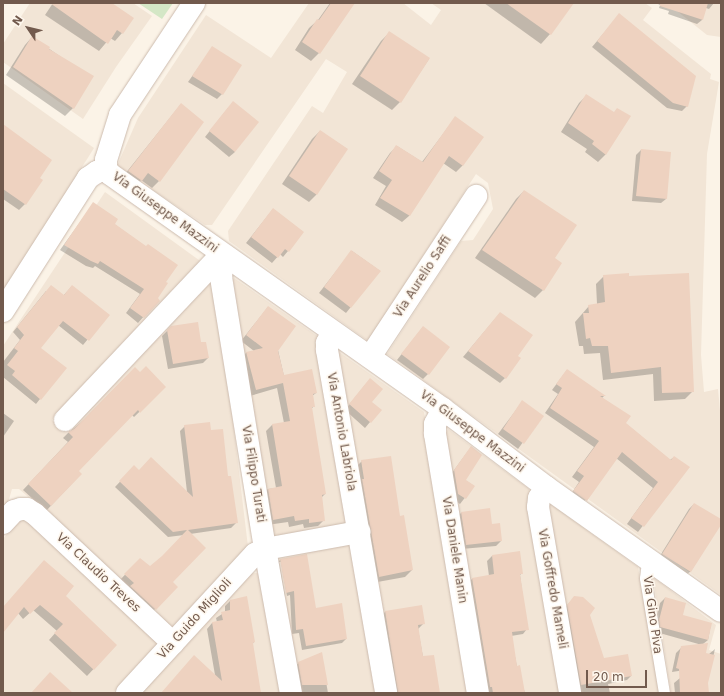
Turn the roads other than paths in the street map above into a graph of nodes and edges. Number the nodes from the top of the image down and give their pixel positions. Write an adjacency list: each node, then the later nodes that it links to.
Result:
1 (194, 3): 2 (street, Via Giuseppe Mazzini)
2 (106, 169): 4 (street, Via Giuseppe Mazzini); 5 (street)
3 (476, 196): 7 (street, Via Aurelio Saffi)
4 (222, 254): 6 (street, Via Giuseppe Mazzini); 9 (street, Via Giuseppe Mazzini); 13 (street, Via Filippo Turati)
5 (3, 311)
6 (333, 332): 7 (street, Via Giuseppe Mazzini); 12 (street, Via Antonio Labriola)
7 (370, 357): 8 (street, Via Giuseppe Mazzini)
8 (443, 409): 10 (street, Via Giuseppe Mazzini); 20 (street, Via Daniele Manin)
9 (65, 420)
10 (546, 487): 14 (street, Via Giuseppe Mazzini); 21 (street, Via Goffredo Mameli)
11 (3, 523): 16 (street, Via Claudio Treves)
12 (359, 532): 13 (street); 19 (street, Via Antonio Labriola)
13 (265, 549): 16 (street, Via Guido Miglioli); 18 (street, Via Filippo Turati)
14 (650, 561): 15 (street, Via Giuseppe Mazzini); 22 (lane, Via Gino Piva)
15 (721, 611)
16 (173, 643): 17 (street, Via Guido Miglioli)
17 (127, 693)
18 (291, 693)
19 (386, 693)
20 (478, 693)
21 (570, 693)
22 (664, 693)

